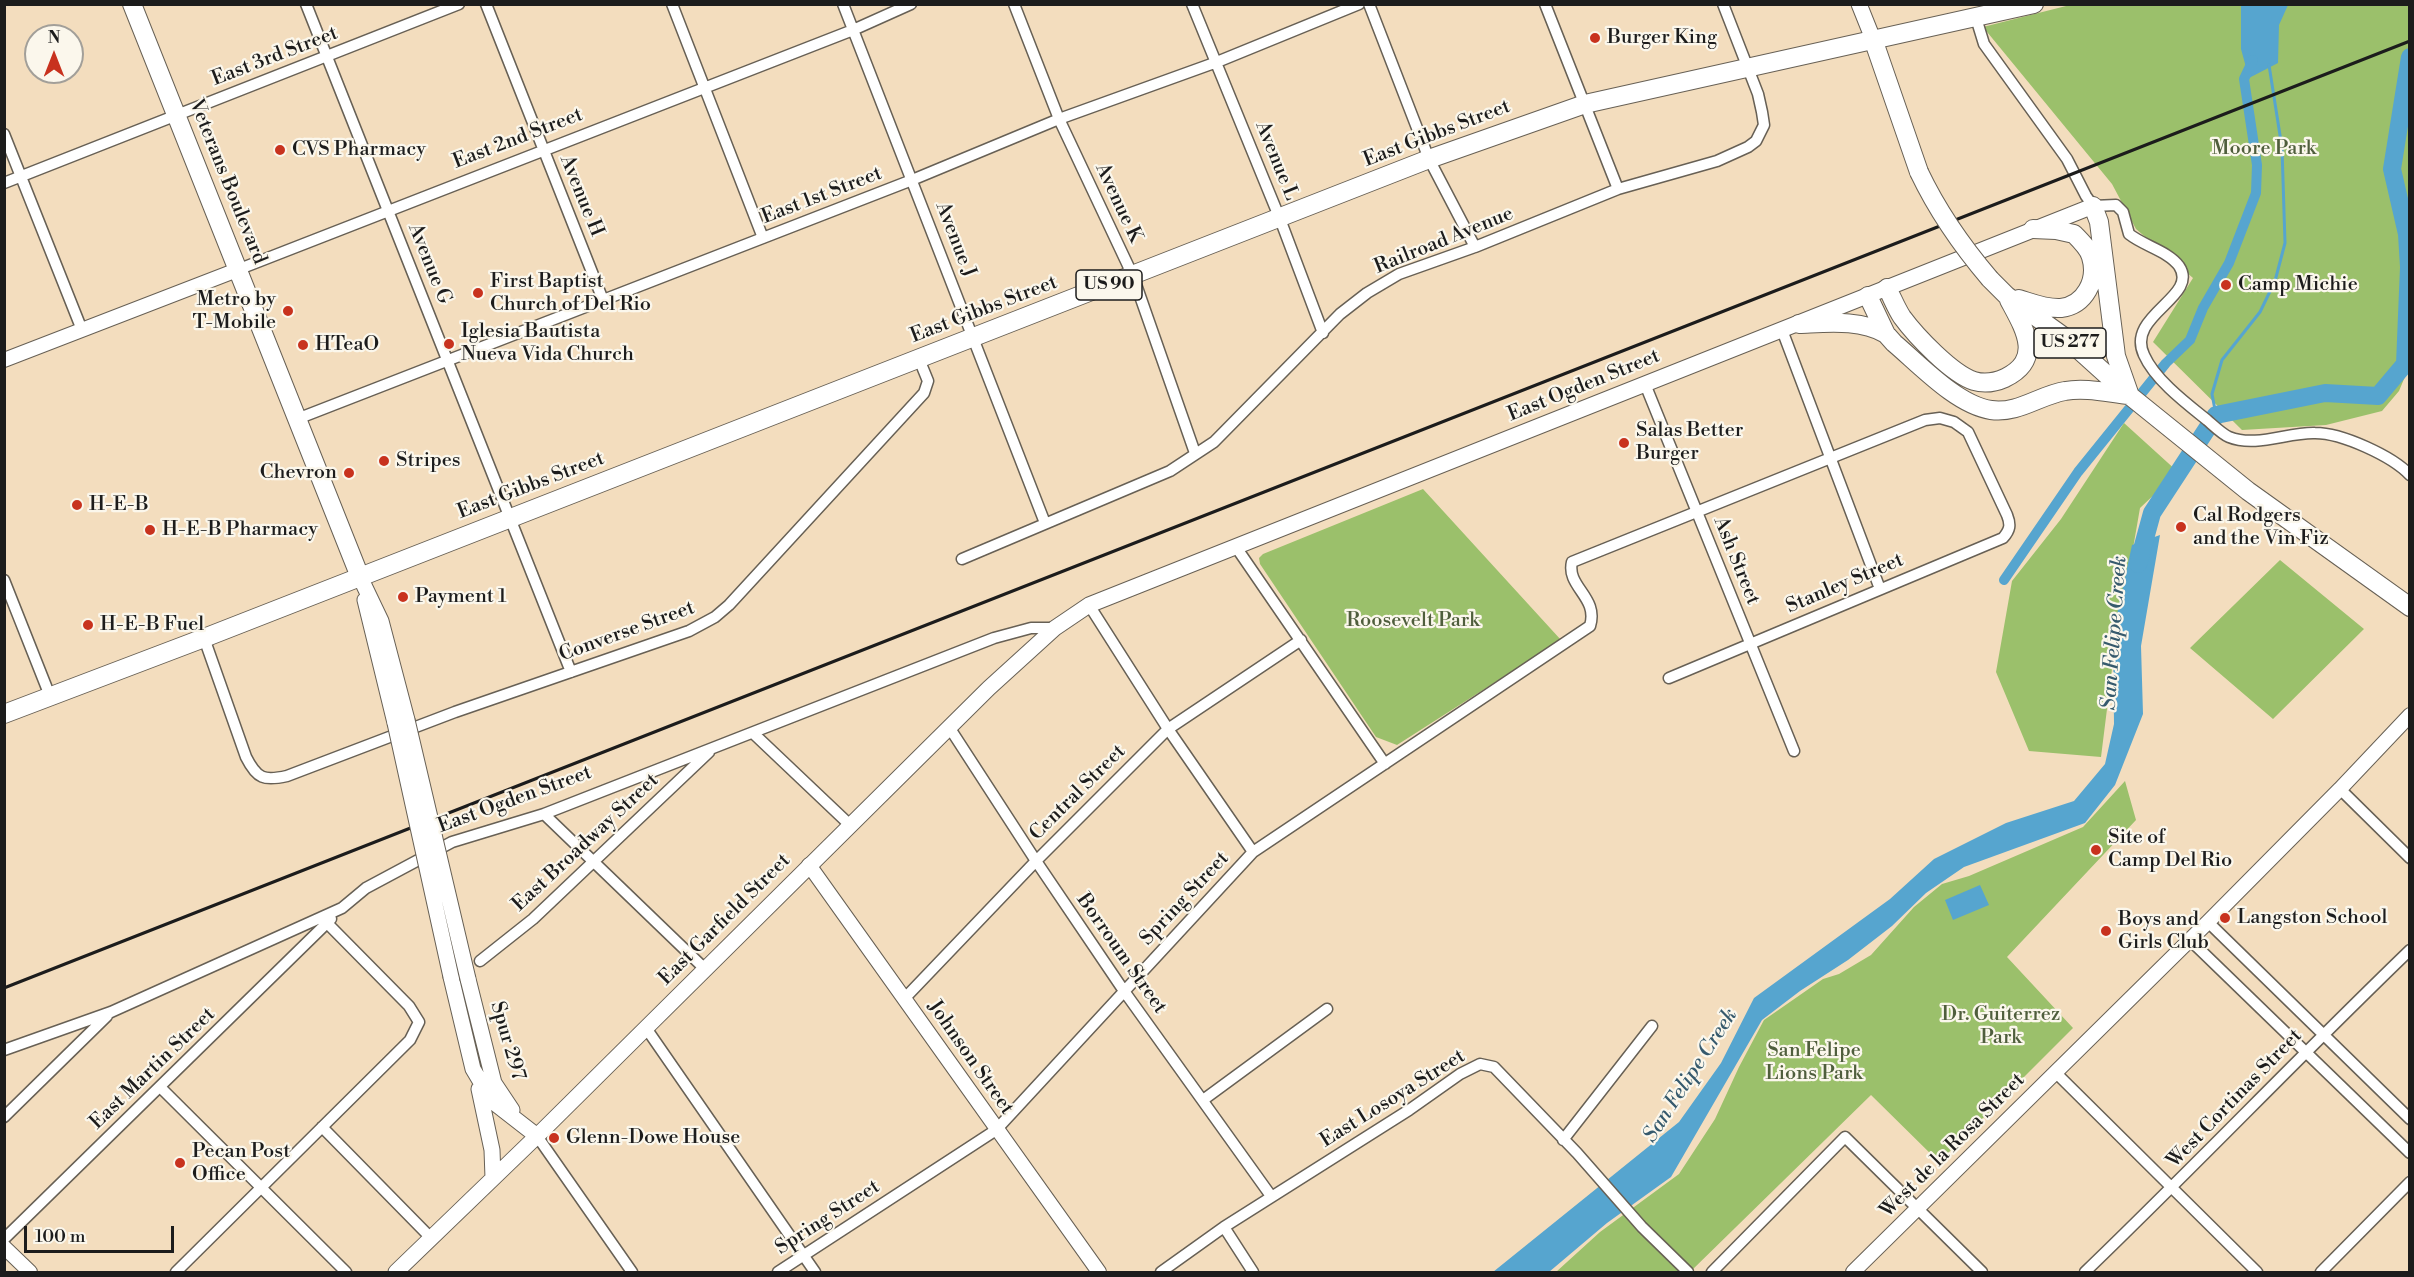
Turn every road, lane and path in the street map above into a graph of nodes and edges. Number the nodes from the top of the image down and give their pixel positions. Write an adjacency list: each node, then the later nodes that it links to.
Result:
1 (132, 4): 24 (main road, Veterans Boulevard)
2 (306, 4): 19 (street, Avenue G)
3 (459, 4): 19 (street, East 3rd Street)
4 (486, 4): 27 (street, Avenue H)
5 (672, 4): 22 (street)
6 (843, 4): 17 (street, Avenue J)
7 (911, 4): 17 (street, East 2nd Street)
8 (1014, 4): 25 (street, Avenue K)
9 (1192, 4): 20 (street, Avenue L)
10 (1359, 4): 20 (street, East 1st Street)
11 (1369, 4): 28 (street)
12 (1545, 4): 23 (street)
13 (1723, 4): 21 (street)
14 (1859, 4): 18 (main road)
15 (2034, 4): 16 (main road, East Gibbs Street / US 90)
16 (1976, 18): 18 (main road, East Gibbs Street / US 90); 33 (street)
17 (853, 30): 22 (street, East 2nd Street); 30 (street, Avenue J)
18 (1873, 39): 21 (main road, East Gibbs Street / US 90); 43 (main road, US 277, bridge)
19 (328, 56): 24 (street, East 3rd Street); 34 (street, Avenue G)
20 (1216, 62): 25 (street, East 1st Street); 35 (street, Avenue L)
21 (1747, 67): 23 (main road, East Gibbs Street / US 90); 32 (street, Railroad Avenue)
22 (704, 88): 27 (street, East 2nd Street); 37 (street)
23 (1585, 104): 28 (main road, East Gibbs Street / US 90); 32 (street)
24 (177, 116): 29 (street, East 3rd Street); 39 (main road, Veterans Boulevard)
25 (1059, 119): 30 (street, East 1st Street); 40 (street, Avenue K)
26 (4, 134): 29 (street)
27 (544, 150): 34 (street, East 2nd Street); 44 (street, Avenue H)
28 (1429, 159): 35 (main road, East Gibbs Street / US 90); 38 (street)
29 (21, 177): 31 (street, East 3rd Street); 46 (street)
30 (912, 180): 37 (street, East 1st Street); 49 (street, Avenue J)
31 (4, 183)
32 (1618, 189): 38 (street, Railroad Avenue)
33 (2093, 206): 36 (main road, East Ogden Street); 54 (main road); 58 (street)
34 (389, 211): 39 (street, East 2nd Street); 52 (street, Avenue G)
35 (1280, 219): 40 (main road, East Gibbs Street / US 90); 47 (street, Avenue L)
36 (2033, 229): 41 (main road, East Ogden Street); 43 (main road)
37 (763, 238): 44 (street, East 1st Street)
38 (1475, 247): 47 (street, Railroad Avenue)
39 (237, 270): 46 (street, East 2nd Street); 55 (main road, Veterans Boulevard)
40 (1133, 276): 49 (main road, East Gibbs Street / US 90); 56 (street, Avenue K)
41 (1887, 288): 42 (main road, East Ogden Street); 43 (main road)
42 (1868, 296): 45 (main road, East Ogden Street); 48 (main road)
43 (2007, 296): 54 (main road, US 277)
44 (603, 300): 52 (street, East 1st Street)
45 (1790, 327): 48 (main road); 53 (main road, East Ogden Street); 57 (street)
46 (82, 330): 51 (street, East 2nd Street)
47 (1323, 333): 56 (street, Railroad Avenue)
48 (1886, 334): 54 (main road)
49 (974, 338): 50 (main road, East Gibbs Street / US 90); 61 (street, Avenue J)
50 (919, 359): 60 (main road, East Gibbs Street / US 90); 73 (street, Converse Street)
51 (4, 360)
52 (448, 360): 55 (street, East 1st Street); 60 (street, Avenue G)
53 (1645, 384): 59 (street, Ash Street); 62 (main road, East Ogden Street)
54 (2129, 395): 68 (main road, US 277)
55 (297, 419): 64 (main road, Veterans Boulevard)
56 (1195, 453): 61 (street, Railroad Avenue)
57 (1830, 458): 59 (street); 66 (street); 66 (street, Stanley Street)
58 (2409, 475)
59 (1696, 512): 72 (street, Ash Street); 84 (street, Spring Street)
60 (510, 519): 64 (main road, East Gibbs Street / US 90); 73 (street, Avenue G)
61 (1045, 523): 63 (street, Railroad Avenue)
62 (1236, 547): 67 (main road, East Ogden Street); 71 (street)
63 (962, 559)
64 (360, 577): 70 (main road, East Gibbs Street); 78 (main road, Spur 297)
65 (4, 580): 75 (street)
66 (1880, 589): 72 (street, Stanley Street)
67 (1089, 605): 69 (main road, East Garfield Street); 80 (street)
68 (2409, 607)
69 (1055, 628): 79 (main road, East Garfield Street); 81 (street, East Ogden Street)
70 (204, 638): 73 (street, Converse Street); 75 (main road, East Gibbs Street)
71 (1301, 640): 80 (street, Central Street); 84 (street)
72 (1750, 644): 74 (street, Stanley Street); 83 (street, Ash Street)
73 (571, 672)
74 (1669, 678)
75 (50, 696): 76 (main road, East Gibbs Street)
76 (4, 714)
77 (2409, 715): 85 (street, West de la Rosa Street)
78 (401, 722): 109 (main road, Spur 297, bridge); 117 (main road, Spur 297, bridge)
79 (949, 727): 87 (main road, East Garfield Street); 90 (street, Borroum Street)
80 (1168, 729): 88 (street); 90 (street, Central Street)
81 (753, 733): 82 (street, East Ogden Street); 87 (street)
82 (714, 747): 86 (street, East Ogden Street); 91 (street, East Broadway Street)
83 (1794, 751)
84 (1386, 764): 88 (street, Spring Street)
85 (2340, 789): 89 (street); 94 (street, West de la Rosa Street)
86 (544, 814): 91 (street); 93 (street, East Ogden Street)
87 (850, 825): 92 (main road, East Garfield Street)
88 (1253, 852): 100 (street, Spring Street)
89 (2409, 858)
90 (1036, 861): 100 (street, Borroum Street); 101 (street, Central Street)
91 (594, 862): 98 (street, East Broadway Street); 99 (street)
92 (809, 866): 99 (main road, East Garfield Street); 101 (street, Johnson Street)
93 (342, 908): 95 (street, East Martin Street); 103 (street, East Ogden Street)
94 (2208, 922): 96 (street, West de la Rosa Street); 106 (street)
95 (327, 923): 111 (street, East Martin Street); 115 (street)
96 (2190, 940): 108 (street); 110 (street, West de la Rosa Street)
97 (2409, 950): 106 (street, West Cortinas Street)
98 (480, 961)
99 (705, 969): 105 (main road, East Garfield Street)
100 (1124, 991): 112 (street, Borroum Street); 116 (street, Spring Street)
101 (904, 999): 116 (street, Johnson Street)
102 (1327, 1009): 112 (street)
103 (111, 1012): 107 (street, East Ogden Street); 113 (street)
104 (1653, 1026): 118 (street)
105 (646, 1028): 117 (main road, East Garfield Street); 130 (street)
106 (2323, 1034): 108 (street, West Cortinas Street); 114 (street)
107 (4, 1050)
108 (2306, 1051): 119 (street); 123 (street, West Cortinas Street)
109 (473, 1069): 117 (main road, Spur 297); 120 (main road)
110 (2055, 1072): 123 (street); 125 (street, West de la Rosa Street)
111 (160, 1087): 122 (street); 128 (street, East Martin Street)
112 (1203, 1100): 124 (street, Borroum Street)
113 (4, 1117)
114 (2409, 1119)
115 (322, 1127): 122 (street); 127 (street)
116 (996, 1130): 130 (street, Spring Street); 138 (street, Johnson Street)
117 (537, 1136): 120 (main road, East Garfield Street); 135 (street)
118 (1563, 1140): 124 (street, East Losoya Street); 141 (street, East Losoya Street)
119 (2409, 1153)
120 (493, 1178): 127 (main road, East Garfield Street)
121 (2409, 1182): 147 (street)
122 (262, 1188): 132 (street); 133 (street)
123 (2172, 1188): 145 (street, West Cortinas Street); 146 (street)
124 (1271, 1196): 126 (street, East Losoya Street)
125 (1918, 1209): 142 (street); 143 (street, West de la Rosa Street); 144 (street)
126 (1224, 1227): 139 (street, East Losoya Street); 140 (street)
127 (431, 1238): 134 (main road, East Garfield Street)
128 (4, 1239)
129 (4, 1247): 131 (street)
130 (803, 1255): 136 (street, Spring Street); 137 (street)
131 (30, 1272)
132 (176, 1272)
133 (346, 1272)
134 (396, 1272)
135 (632, 1272)
136 (778, 1272)
137 (815, 1272)
138 (1099, 1272)
139 (1161, 1272)
140 (1253, 1272)
141 (1688, 1272)
142 (1712, 1272)
143 (1853, 1272)
144 (1982, 1272)
145 (2085, 1272)
146 (2257, 1272)
147 (2320, 1272)

